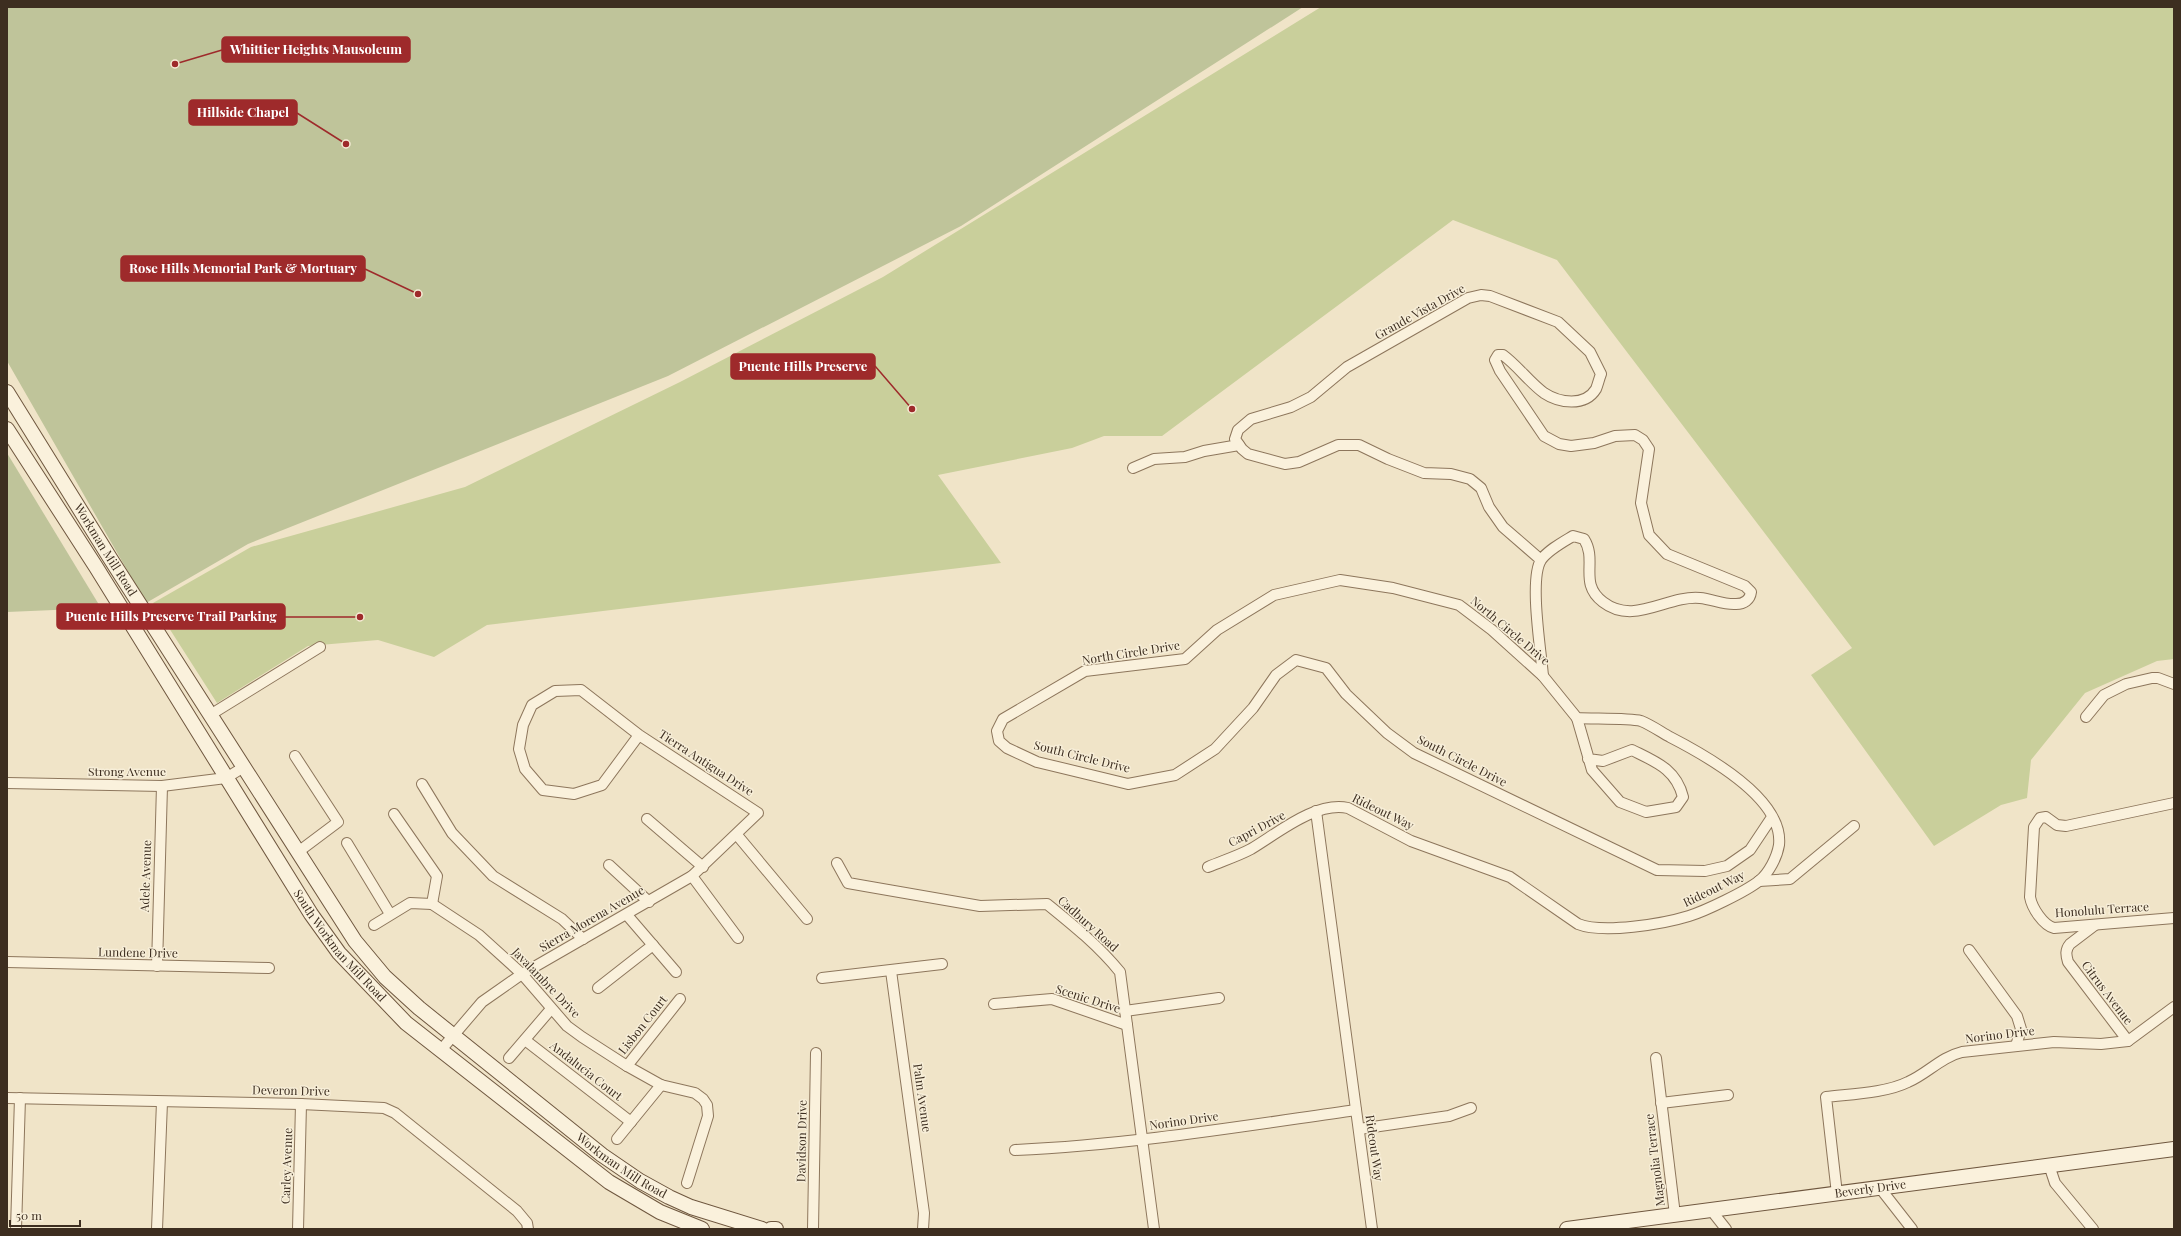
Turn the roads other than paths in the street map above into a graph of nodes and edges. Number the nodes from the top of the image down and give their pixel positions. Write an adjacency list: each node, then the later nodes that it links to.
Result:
1 (7, 392): 9 (main road, Workman Mill Road)
2 (7, 429): 17 (main road, Workman Mill Road)
3 (1239, 445): 4 (street); 5 (street); 5 (street, Grande Vista Drive)
4 (1133, 468)
5 (1541, 560): 7 (street)
6 (320, 646): 9 (street)
7 (1543, 676): 11 (street, North Circle Drive); 12 (street, North Circle Drive)
8 (2174, 684): 10 (street)
9 (210, 715): 16 (main road, Workman Mill Road)
10 (2086, 717)
11 (1577, 718): 15 (street); 25 (street)
12 (1003, 719): 25 (street, South Circle Drive)
13 (639, 735): 13 (street, Tierra Antigua Drive); 23 (street, Tierra Antigua Drive)
14 (295, 756): 30 (street)
15 (1588, 759): 15 (street)
16 (244, 767): 17 (street, Strong Avenue); 30 (main road, South Workman Mill Road)
17 (226, 778): 20 (street, Strong Avenue); 69 (main road, South Workman Mill Road)
18 (7, 783): 20 (street, Strong Avenue)
19 (422, 784): 46 (street)
20 (162, 786): 51 (street, Adele Avenue)
21 (2174, 803): 44 (street, Honolulu Terrace)
22 (1316, 811): 33 (street, Capri Drive); 36 (street, Rideout Way); 84 (street, Rideout Way)
23 (758, 813): 28 (street, Sierra Morena Avenue)
24 (394, 814): 38 (street)
25 (1772, 817): 36 (street)
26 (647, 819): 34 (street)
27 (1854, 826): 36 (street)
28 (737, 835): 34 (street, Sierra Morena Avenue); 41 (street)
29 (347, 843): 39 (street)
30 (298, 852): 65 (main road, South Workman Mill Road)
31 (837, 863): 63 (street, Cadbury Road)
32 (609, 865): 37 (street)
33 (1208, 866)
34 (703, 867): 35 (street, Sierra Morena Avenue)
35 (692, 876): 37 (street, Sierra Morena Avenue); 45 (street)
36 (1759, 881)
37 (649, 902): 40 (street, Sierra Morena Avenue)
38 (432, 904): 39 (street); 55 (street, Javalambre Drive)
39 (390, 914): 43 (street)
40 (627, 915): 46 (street, Sierra Morena Avenue); 47 (street)
41 (807, 918)
42 (2174, 918): 44 (street, Honolulu Terrace)
43 (374, 925)
44 (2095, 925): 67 (street, Citrus Avenue)
45 (738, 938)
46 (583, 939): 55 (street, Sierra Morena Avenue)
47 (653, 945): 54 (street); 57 (street)
48 (1968, 950): 68 (street)
49 (7, 962): 51 (street, Lundene Drive)
50 (942, 964): 53 (street)
51 (157, 966): 52 (street, Lundene Drive)
52 (269, 968)
53 (891, 971): 56 (street); 108 (street, Palm Avenue)
54 (676, 972)
55 (522, 974): 62 (street, Javalambre Drive); 65 (street, Sierra Morena Avenue)
56 (822, 978)
57 (598, 988)
58 (1219, 998): 63 (street, Scenic Drive)
59 (680, 999): 73 (street, Lisbon Court)
60 (994, 1004): 64 (street, Scenic Drive)
61 (2174, 1007): 67 (street)
62 (551, 1009): 66 (street); 73 (street, Javalambre Drive)
63 (1125, 1011): 64 (street, Cadbury Road)
64 (1127, 1025): 88 (street, Cadbury Road)
65 (453, 1036): 69 (street, Sierra Morena Avenue); 74 (main road, South Workman Mill Road)
66 (525, 1040): 71 (street); 85 (street, Andalucia Court)
67 (2128, 1041): 68 (street, Norino Drive)
68 (2016, 1046): 94 (street, Norino Drive)
69 (441, 1050): 76 (main road, South Workman Mill Road)
70 (816, 1053): 107 (street, Davidson Drive)
71 (509, 1058)
72 (1656, 1058): 81 (street, Magnolia Terrace)
73 (627, 1066): 75 (street, Javalambre Drive)
74 (498, 1071): 95 (main road, Workman Mill Road)
75 (661, 1085): 85 (street); 92 (street, Javalambre Drive)
76 (484, 1086): 98 (main road, Workman Mill Road)
77 (1728, 1095): 81 (street, Magnolia Terrace)
78 (7, 1098): 79 (street, Deveron Drive)
79 (20, 1098): 80 (street, Deveron Drive); 99 (street)
80 (162, 1102): 82 (street, Deveron Drive); 100 (street)
81 (1661, 1103): 97 (street, Magnolia Terrace)
82 (301, 1104): 101 (street, Carley Avenue); 102 (street, Deveron Drive)
83 (1471, 1108): 86 (street)
84 (1356, 1110): 86 (street, Rideout Way); 88 (street, Norino Drive)
85 (631, 1122): 87 (street)
86 (1358, 1129): 110 (street, Rideout Way)
87 (617, 1139)
88 (1142, 1139): 90 (street, Norino Drive); 109 (street, Cadbury Road)
89 (2174, 1149): 91 (main road, Beverly Drive)
90 (1014, 1150)
91 (2049, 1165): 93 (main road, Beverly Drive); 114 (street)
92 (687, 1183)
93 (1880, 1188): 94 (main road, Beverly Drive); 113 (street)
94 (1837, 1194): 96 (main road, Beverly Drive)
95 (692, 1207): 98 (main road); 104 (main road, Workman Mill Road)
96 (1711, 1210): 97 (main road, Beverly Drive); 112 (street)
97 (1675, 1215): 111 (main road, Beverly Drive)
98 (685, 1224): 103 (main road, Workman Mill Road)
99 (16, 1229)
100 (157, 1229)
101 (298, 1229)
102 (528, 1229)
103 (702, 1229)
104 (762, 1229)
105 (771, 1229): 106 (main road)
106 (776, 1229)
107 (813, 1229)
108 (923, 1229)
109 (1154, 1229)
110 (1372, 1229)
111 (1567, 1229)
112 (1726, 1229)
113 (1912, 1229)
114 (2092, 1229)

